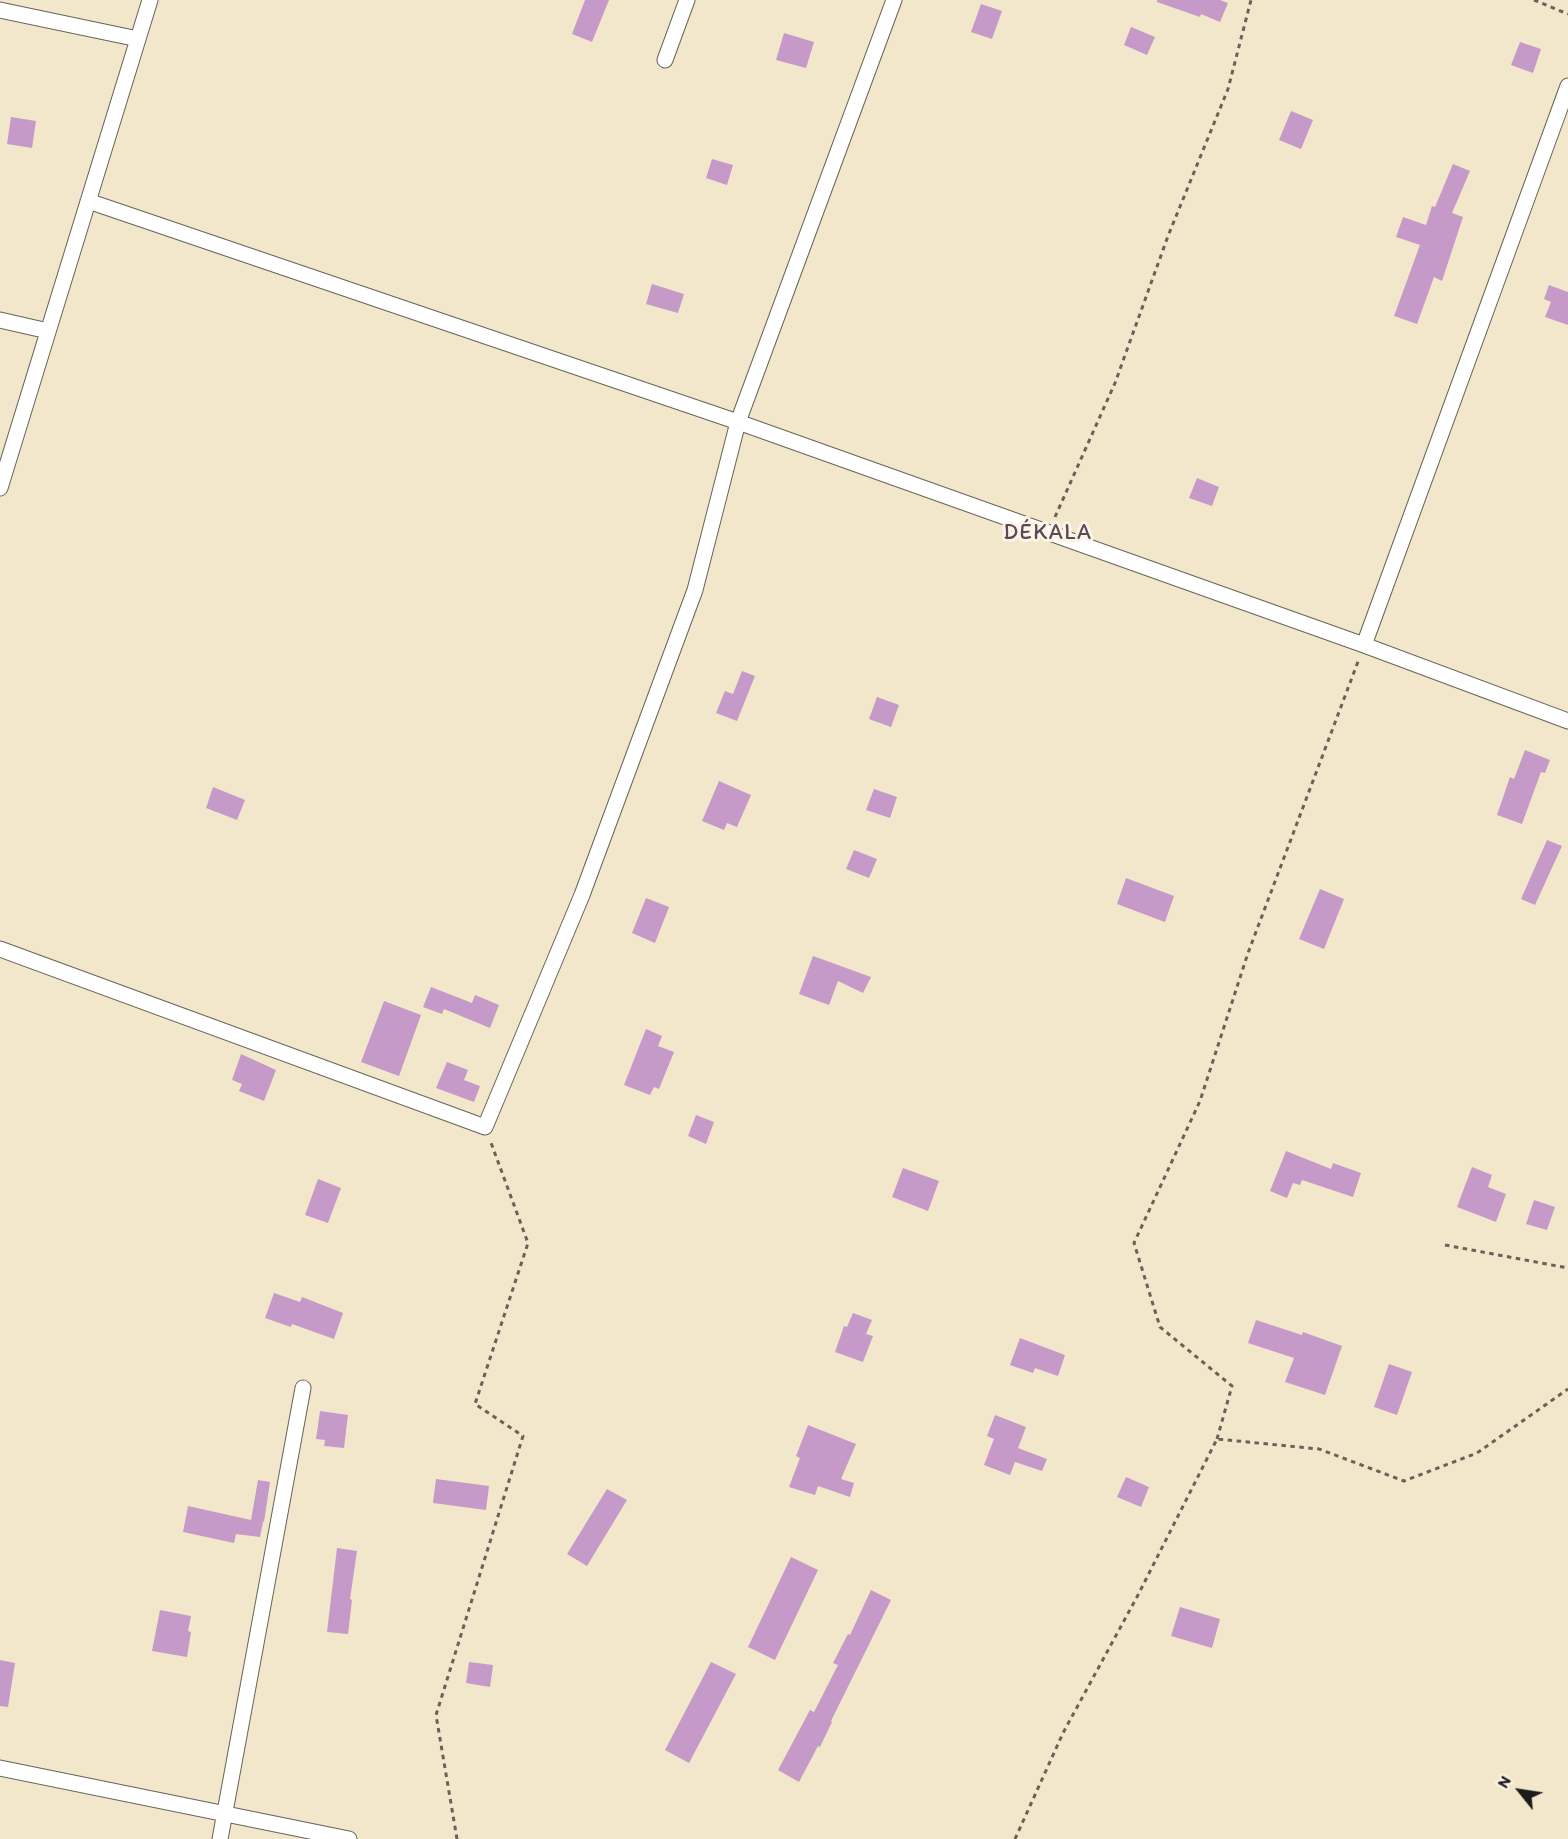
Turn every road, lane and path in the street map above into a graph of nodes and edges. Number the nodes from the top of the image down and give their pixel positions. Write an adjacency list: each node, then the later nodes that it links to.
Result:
1 (150, 0): 8 (street)
2 (687, 0): 9 (street)
3 (894, 0): 14 (street)
4 (1251, 0): 16 (path)
5 (1534, 0): 7 (path)
6 (0, 10): 8 (street)
7 (1568, 14)
8 (138, 39): 11 (street)
9 (665, 60)
10 (1568, 86): 17 (street)
11 (88, 201): 13 (street); 14 (street)
12 (0, 320): 13 (street)
13 (48, 331): 15 (street)
14 (738, 422): 16 (street); 20 (street)
15 (0, 488)
16 (1048, 533): 17 (street)
17 (1364, 645): 18 (street); 25 (path)
18 (1568, 721)
19 (0, 949): 20 (street)
20 (485, 1127): 30 (path)
21 (1445, 1245): 22 (path)
22 (1568, 1268)
23 (303, 1388): 27 (street)
24 (1568, 1389): 25 (path)
25 (1217, 1438): 31 (path)
26 (0, 1768): 27 (street)
27 (225, 1814): 28 (street); 29 (street)
28 (220, 1839)
29 (349, 1839)
30 (457, 1839)
31 (1015, 1839)

